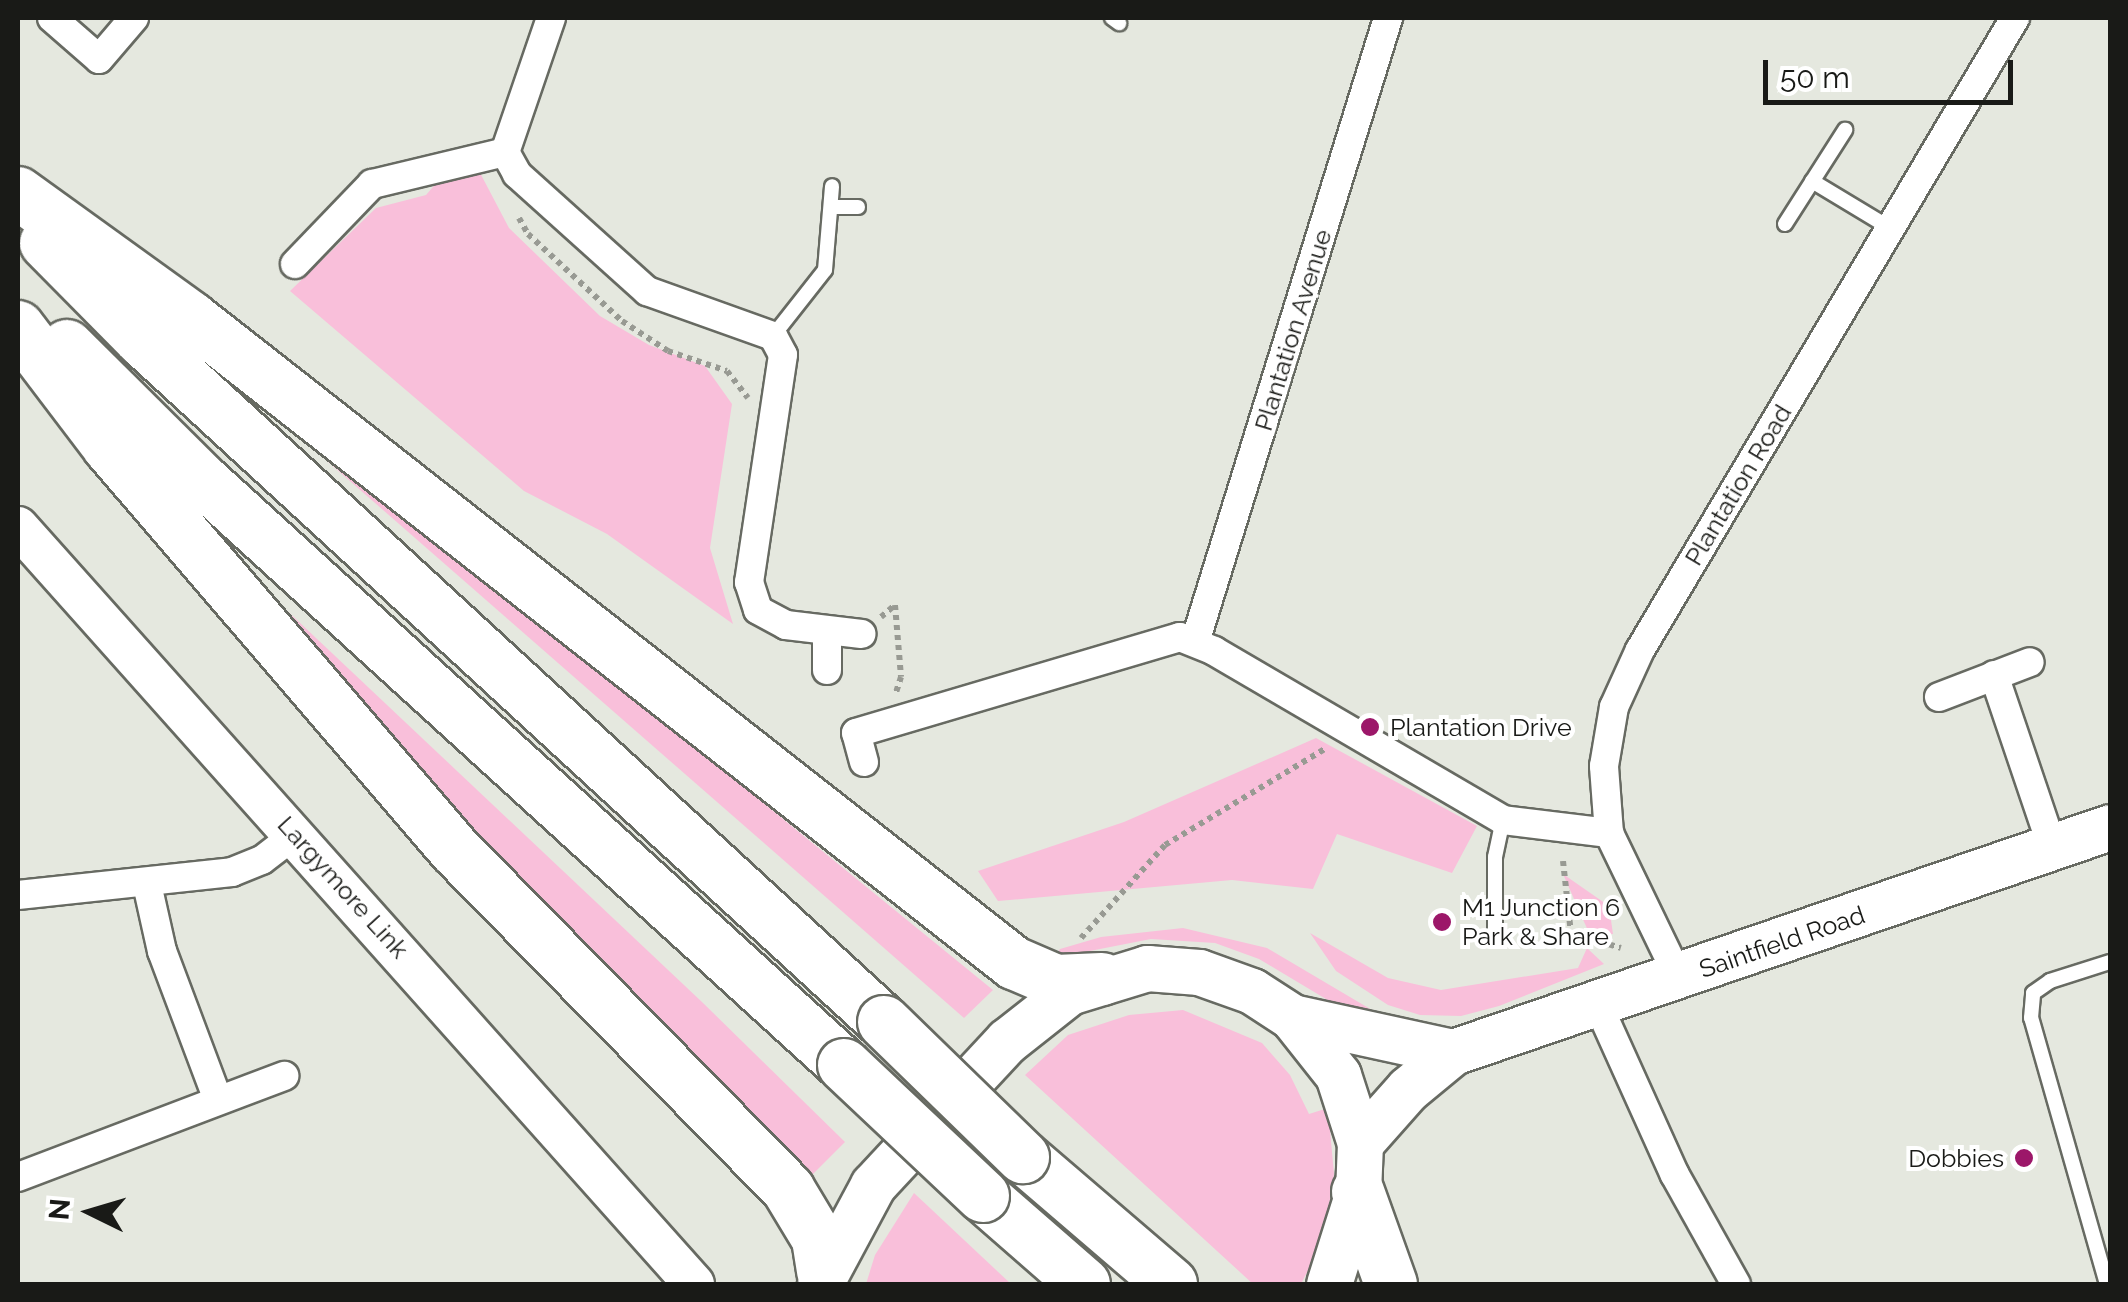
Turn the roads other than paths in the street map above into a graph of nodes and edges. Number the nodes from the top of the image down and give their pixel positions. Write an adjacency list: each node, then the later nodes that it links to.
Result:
1 (52, 18): 2 (street)
2 (134, 18)
3 (551, 18): 7 (street)
4 (1388, 18): 23 (street, Plantation Avenue)
5 (2015, 18): 15 (street, Plantation Road)
6 (1844, 130): 8 (lane)
7 (505, 152): 16 (street); 19 (street)
8 (1812, 181): 14 (lane); 15 (lane)
9 (832, 186): 11 (lane)
10 (18, 193): 37 (highway)
11 (830, 207): 12 (lane); 19 (lane)
12 (858, 208)
13 (18, 213): 52 (highway, bridge)
14 (1785, 224)
15 (1890, 228): 31 (street, Plantation Road)
16 (295, 264)
17 (18, 296): 51 (highway, bridge)
18 (18, 327): 48 (highway)
19 (774, 336): 21 (street)
20 (18, 527): 32 (street, Largymore Link)
21 (828, 633): 22 (street); 25 (street)
22 (861, 634)
23 (1195, 642): 28 (street); 29 (street)
24 (2030, 662): 26 (street)
25 (827, 670)
26 (1994, 676): 27 (street); 33 (street)
27 (1939, 697)
28 (864, 762)
29 (1503, 820): 31 (street); 36 (lane)
30 (2110, 827): 33 (main road, Saintfield Road)
31 (1609, 833): 39 (street, Plantation Road)
32 (296, 834): 34 (street); 47 (street, Largymore Link)
33 (2052, 846): 39 (main road, Saintfield Road)
34 (147, 884): 35 (street); 44 (street)
35 (18, 895)
36 (1495, 937)
37 (1091, 959): 41 (main road); 48 (main road)
38 (2110, 962): 56 (lane)
39 (1679, 978): 40 (main road, Saintfield Road)
40 (1598, 1007): 42 (main road, Saintfield Road); 55 (street)
41 (1292, 1017): 42 (main road, Saintfield Road); 45 (main road)
42 (1453, 1052): 45 (main road, Saintfield Road)
43 (284, 1076): 44 (street)
44 (218, 1100): 46 (street)
45 (1359, 1168): 53 (main road); 54 (highway)
46 (18, 1177)
47 (665, 1250): 49 (street, Largymore Link); 50 (street, Largymore Link)
48 (815, 1280)
49 (694, 1284)
50 (730, 1284)
51 (1084, 1284)
52 (1170, 1284)
53 (1329, 1284)
54 (1391, 1284)
55 (1736, 1284)
56 (2108, 1284)

